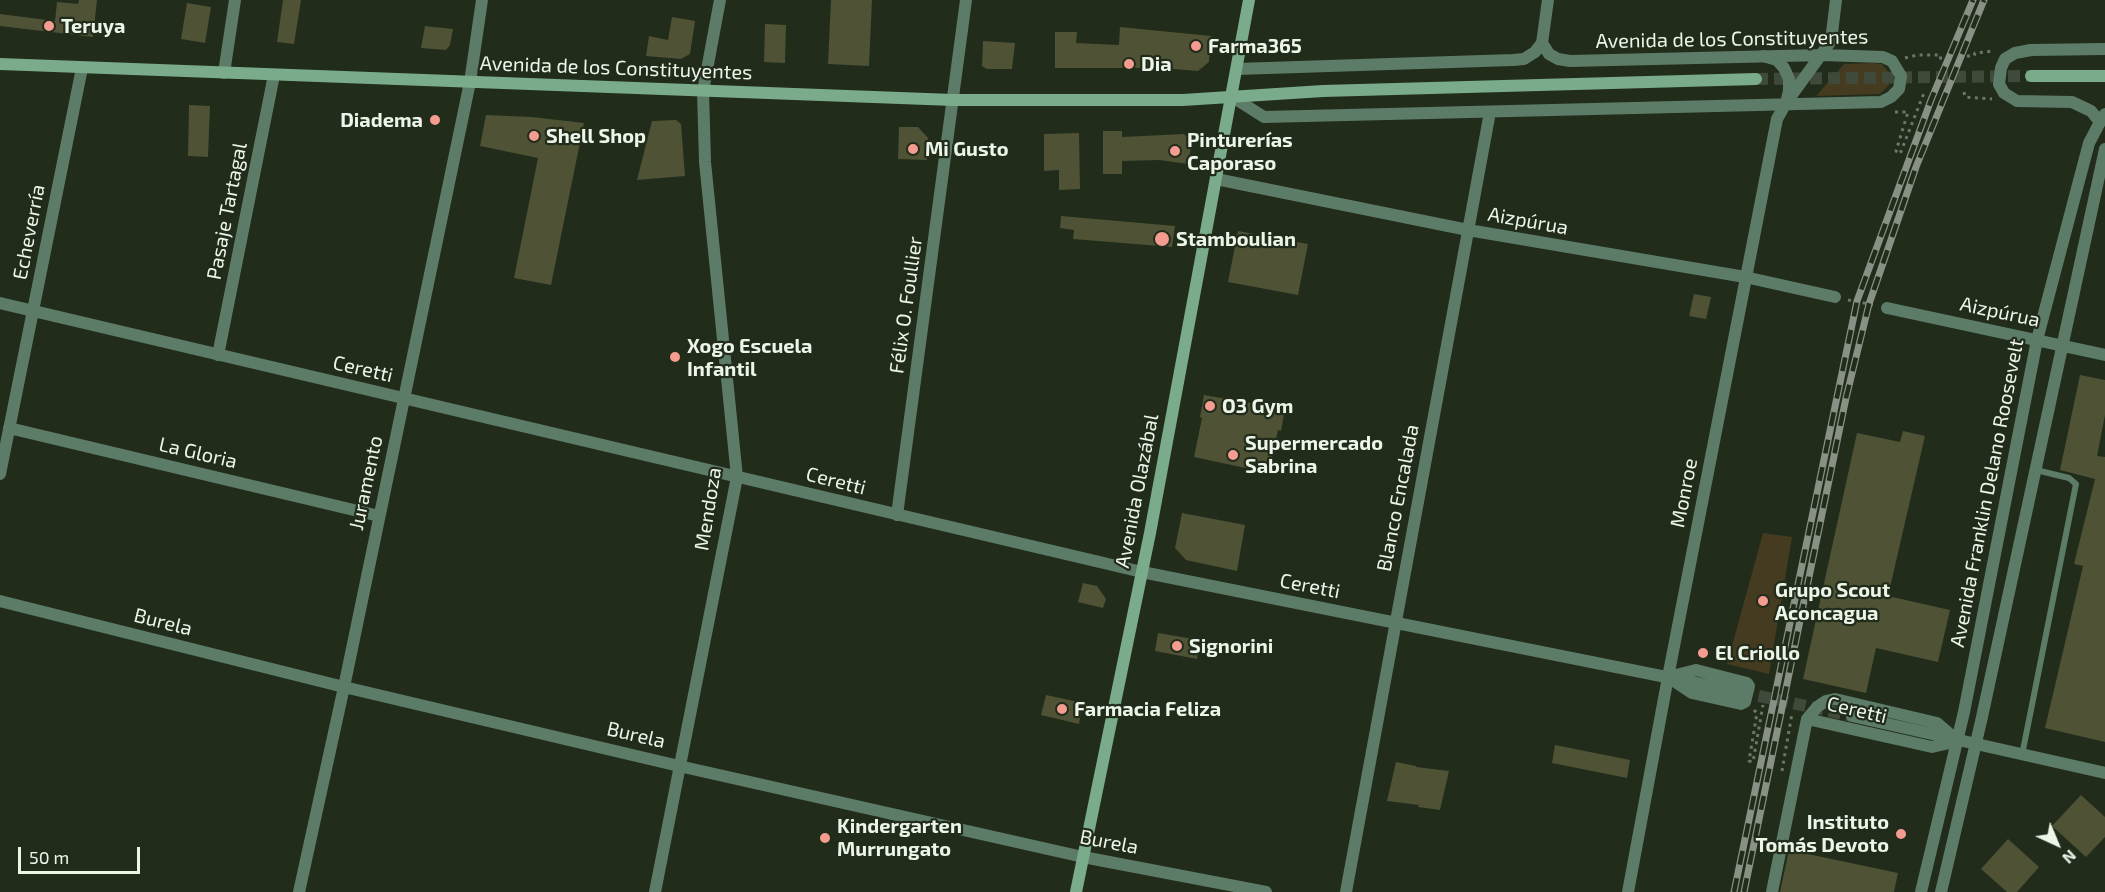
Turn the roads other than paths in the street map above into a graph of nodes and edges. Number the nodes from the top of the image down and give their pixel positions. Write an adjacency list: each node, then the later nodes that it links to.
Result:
1 (235, 0): 15 (street)
2 (482, 0): 20 (street, Juramento)
3 (720, 0): 21 (street, Mendoza)
4 (966, 0): 23 (street, Félix O. Foullier)
5 (1249, 0): 14 (main road, Avenida Olazábal)
6 (1548, 0): 8 (street)
7 (1836, 0): 10 (street)
8 (1542, 43): 11 (street, Avenida de los Constituyentes); 14 (street)
9 (2105, 49): 26 (street)
10 (1822, 55): 11 (street, Avenida de los Constituyentes); 24 (street); 24 (street, Avenida de los Constituyentes)
11 (1763, 56): 24 (street)
12 (0, 64): 13 (main road, Avenida de los Constituyentes)
13 (82, 68): 15 (main road, Avenida de los Constituyentes); 35 (street, Echeverría)
14 (1237, 69): 22 (main road, Avenida Olazábal)
15 (224, 73): 16 (main road, Avenida de los Constituyentes)
16 (274, 75): 20 (main road, Avenida de los Constituyentes); 38 (street, Pasaje Tartagal)
17 (2031, 76): 18 (main road)
18 (2105, 76)
19 (1756, 79): 22 (main road, Avenida de los Constituyentes)
20 (470, 82): 21 (main road, Avenida de los Constituyentes); 40 (street, Juramento)
21 (703, 91): 23 (main road, Avenida de los Constituyentes); 44 (street, Mendoza)
22 (1231, 96): 23 (main road, Avenida de los Constituyentes); 25 (street, Avenida de los Constituyentes); 29 (main road, Avenida Olazábal)
23 (952, 100): 45 (street, Félix O. Foullier)
24 (1786, 103): 25 (street, Avenida de los Constituyentes); 31 (street, Monroe)
25 (1490, 112): 30 (street, Blanco Encalada)
26 (2102, 118): 27 (street); 36 (street, Avenida Franklin Delano Roosevelt)
27 (2105, 138)
28 (2105, 149): 37 (street, Avenida Franklin Delano Roosevelt)
29 (1216, 179): 30 (street, Aizpúrua); 47 (main road, Avenida Olazábal)
30 (1468, 230): 31 (street, Aizpúrua); 49 (street, Blanco Encalada)
31 (1745, 278): 32 (street, Aizpúrua); 50 (street, Monroe)
32 (1835, 297)
33 (0, 303): 35 (street, Ceretti)
34 (1887, 308): 36 (street, Aizpúrua)
35 (34, 311): 38 (street, Ceretti); 41 (street, Echeverría)
36 (2037, 340): 37 (street, Aizpúrua); 54 (street, Avenida Franklin Delano Roosevelt)
37 (2063, 345): 39 (street, Aizpúrua); 42 (street, Avenida Franklin Delano Roosevelt)
38 (218, 355): 40 (street, Ceretti)
39 (2105, 355)
40 (404, 399): 44 (street, Ceretti); 46 (street, Juramento)
41 (9, 428): 43 (street, Echeverría); 46 (street, La Gloria)
42 (2034, 469): 55 (street, Avenida Franklin Delano Roosevelt); 56 (lane)
43 (0, 474)
44 (737, 477): 45 (street, Ceretti); 57 (street, Mendoza)
45 (897, 515): 47 (street, Ceretti)
46 (379, 516): 51 (street, Juramento)
47 (1142, 572): 49 (street, Ceretti); 59 (main road, Avenida Olazábal)
48 (0, 601): 51 (street, Burela)
49 (1395, 623): 50 (street, Ceretti); 64 (street, Blanco Encalada)
50 (1668, 677): 50 (street, Ceretti); 65 (street, Monroe)
51 (344, 687): 57 (street, Burela); 60 (street, Juramento)
52 (1852, 716): 54 (street, Ceretti)
53 (1807, 719): 54 (street, Ceretti); 54 (street, Ceretti); 66 (street)
54 (1958, 741): 55 (street, Ceretti); 67 (street, Avenida Franklin Delano Roosevelt)
55 (1975, 745): 56 (street, Ceretti); 68 (street, Avenida Franklin Delano Roosevelt)
56 (2022, 755): 58 (street, Ceretti)
57 (679, 766): 59 (street, Burela); 61 (street, Mendoza)
58 (2105, 773)
59 (1083, 857): 62 (main road, Avenida Olazábal); 63 (street, Burela)
60 (299, 892)
61 (655, 892)
62 (1076, 892)
63 (1266, 892)
64 (1346, 892)
65 (1628, 892)
66 (1772, 892)
67 (1921, 892)
68 (1941, 892)

